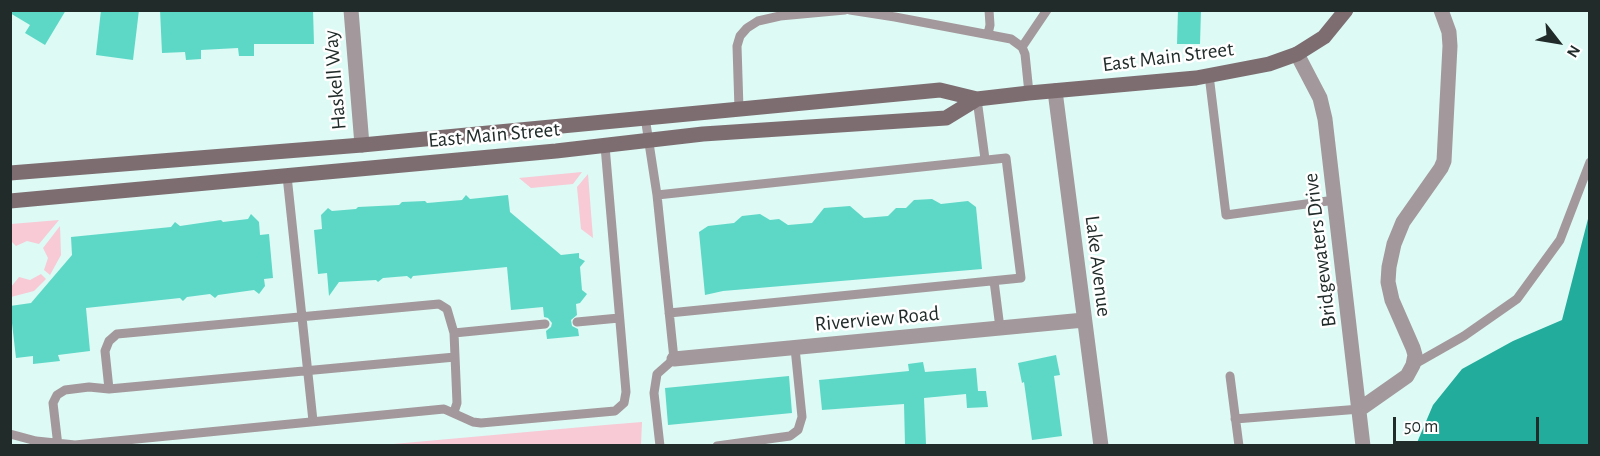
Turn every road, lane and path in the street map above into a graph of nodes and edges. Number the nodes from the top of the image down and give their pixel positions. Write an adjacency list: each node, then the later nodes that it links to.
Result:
1 (351, 10): 18 (street, Haskell Way)
2 (845, 10): 15 (lane)
3 (850, 10): 8 (lane)
4 (989, 10): 8 (lane)
5 (1047, 10): 9 (lane)
6 (1346, 10): 10 (main road, East Main Street)
7 (1441, 10): 39 (street)
8 (988, 34): 9 (lane)
9 (1022, 47): 13 (lane)
10 (1297, 54): 11 (main road, East Main Street); 25 (street, Bridgewaters Drive)
11 (1209, 75): 12 (main road, East Main Street); 25 (lane)
12 (1055, 91): 13 (main road, East Main Street); 31 (street, Lake Avenue)
13 (1029, 93): 14 (main road, East Main Street)
14 (977, 99): 15 (main road, East Main Street); 17 (main road, East Main Street); 20 (lane)
15 (739, 109): 16 (main road, East Main Street)
16 (645, 117): 17 (lane); 18 (main road, East Main Street)
17 (649, 141): 19 (main road, East Main Street); 24 (lane)
18 (362, 145): 22 (main road, East Main Street)
19 (605, 146): 23 (main road, East Main Street); 30 (lane)
20 (985, 159): 24 (lane); 27 (lane)
21 (1590, 162): 39 (lane)
22 (10, 173)
23 (287, 176): 26 (main road, East Main Street); 29 (lane)
24 (657, 195): 28 (lane)
25 (1335, 200): 43 (street, Bridgewaters Drive)
26 (10, 201)
27 (994, 281): 28 (lane); 34 (lane)
28 (669, 313): 38 (lane)
29 (301, 317): 35 (lane); 40 (lane); 42 (lane)
30 (620, 318): 32 (lane); 44 (lane)
31 (1084, 321): 34 (street, Riverview Road); 54 (street, Lake Avenue)
32 (577, 322)
33 (545, 324): 35 (lane)
34 (1000, 328): 36 (street, Riverview Road)
35 (454, 333): 37 (lane)
36 (795, 348): 38 (street, Riverview Road); 53 (lane)
37 (455, 357): 40 (lane); 44 (lane)
38 (674, 359): 52 (lane)
39 (1413, 365): 43 (street)
40 (307, 370): 42 (lane); 47 (lane)
41 (1230, 376): 46 (lane)
42 (109, 389): 45 (lane)
43 (1360, 409): 46 (lane); 56 (street, Bridgewaters Drive)
44 (454, 412): 47 (lane)
45 (55, 416): 49 (lane); 50 (lane)
46 (1236, 419): 55 (lane)
47 (313, 421): 51 (lane)
48 (10, 434): 49 (lane)
49 (23, 438): 50 (lane)
50 (58, 444): 51 (lane)
51 (74, 445)
52 (660, 446)
53 (717, 446)
54 (1101, 446)
55 (1239, 446)
56 (1363, 446)

